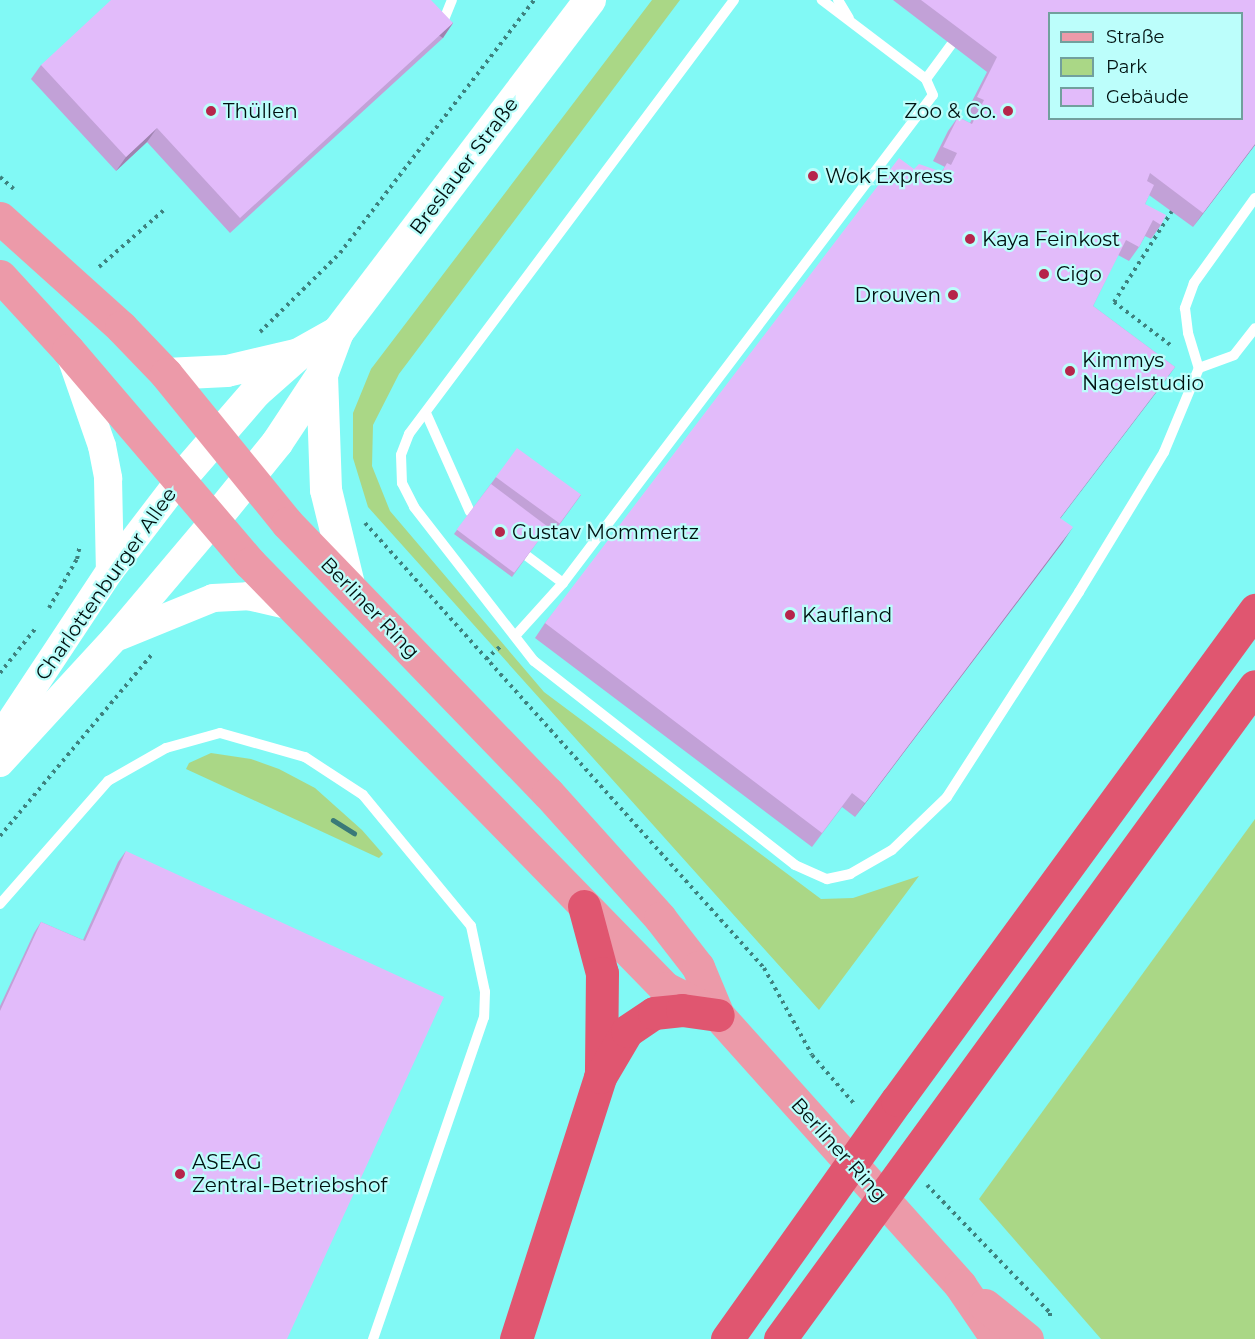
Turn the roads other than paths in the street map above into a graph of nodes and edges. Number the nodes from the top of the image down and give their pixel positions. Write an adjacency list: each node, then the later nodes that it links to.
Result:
1 (452, 0): 7 (lane)
2 (590, 0): 14 (main road, Breslauer Straße)
3 (734, 0): 20 (lane)
4 (822, 0): 6 (lane)
5 (838, 0): 6 (lane)
6 (852, 23): 9 (lane)
7 (439, 33)
8 (951, 45): 9 (lane)
9 (926, 79): 28 (lane)
10 (1255, 198): 17 (lane)
11 (0, 218): 18 (main road, Berliner Ring)
12 (0, 276): 15 (main road, Berliner Ring)
13 (1255, 328): 17 (lane)
14 (338, 332): 16 (main road, Breslauer Straße); 19 (main road, Breslauer Straße)
15 (68, 350): 23 (main road, Berliner Ring); 27 (street)
16 (299, 354): 18 (main road); 21 (main road, Breslauer Straße)
17 (1199, 368): 32 (lane)
18 (166, 374): 21 (main road, Berliner Ring)
19 (322, 375): 22 (main road, Breslauer Straße); 29 (main road)
20 (426, 413): 24 (lane); 32 (lane)
21 (218, 436): 22 (main road, Berliner Ring); 23 (main road, Charlottenburger Allee)
22 (249, 478): 25 (main road, Breslauer Straße); 29 (main road, Berliner Ring)
23 (178, 482): 25 (main road, Berliner Ring); 27 (street, Charlottenburger Allee)
24 (470, 512)
25 (213, 522): 30 (main road, Berliner Ring); 33 (street, Charlottenburger Allee)
26 (527, 556): 28 (lane)
27 (110, 571): 35 (street, Charlottenburger Allee)
28 (564, 583): 32 (lane)
29 (349, 584): 39 (main road, Berliner Ring)
30 (295, 607): 33 (street); 38 (main road, Berliner Ring)
31 (1255, 610): 44 (highway)
32 (516, 635)
33 (115, 638): 36 (street, Charlottenburger Allee)
34 (1255, 686): 45 (highway)
35 (0, 737)
36 (0, 763)
37 (0, 904): 42 (lane)
38 (584, 906): 39 (main road, Berliner Ring); 40 (highway)
39 (718, 1015): 40 (highway); 41 (main road, Berliner Ring)
40 (600, 1077): 43 (highway)
41 (960, 1285): 46 (main road, Berliner Ring); 47 (main road, Berliner Ring)
42 (373, 1339)
43 (516, 1339)
44 (726, 1339)
45 (780, 1339)
46 (996, 1339)
47 (1027, 1339)

